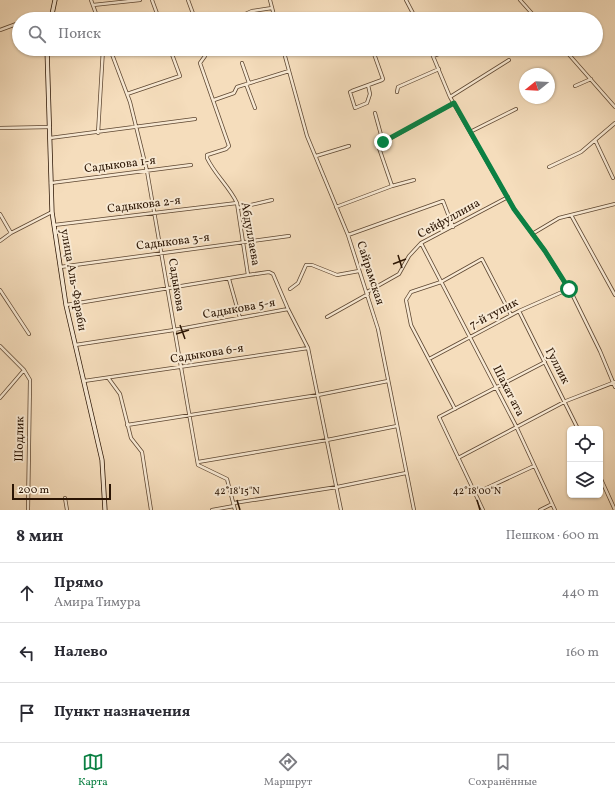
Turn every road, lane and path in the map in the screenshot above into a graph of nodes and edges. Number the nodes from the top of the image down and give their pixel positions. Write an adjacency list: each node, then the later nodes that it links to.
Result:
1 (55, 0): 11 (main road)
2 (91, 0): 9 (street)
3 (140, 0): 9 (street)
4 (152, 0): 13 (street)
5 (188, 0): 14 (street)
6 (270, 0): 10 (street)
7 (407, 0): 17 (street)
8 (520, 0): 18 (street)
9 (93, 5): 12 (street)
10 (272, 8): 15 (street); 16 (street)
11 (52, 12)
12 (96, 12)
13 (156, 12)
14 (192, 12)
15 (250, 12)
16 (273, 12)
17 (413, 12)
18 (531, 12)
19 (12, 26): 20 (street)
20 (0, 30)
21 (47, 56): 49 (main road, улица Аль-Фараби)
22 (103, 56): 52 (street)
23 (112, 56): 39 (street, Садыкова)
24 (173, 56): 39 (street)
25 (205, 56): 41 (street, Абдуллаева)
26 (285, 56): 33 (street, Сайрамская)
27 (375, 56): 36 (street)
28 (433, 56): 32 (street)
29 (571, 56): 34 (street)
30 (509, 60): 40 (street)
31 (242, 64): 35 (street)
32 (438, 69): 38 (street); 40 (street)
33 (289, 70): 35 (street); 58 (street, Сайрамская)
34 (591, 78): 37 (street); 43 (street)
35 (247, 84): 41 (street); 44 (street)
36 (368, 85): 36 (street)
37 (575, 86)
38 (397, 92)
39 (127, 94): 51 (street, Садыкова)
40 (450, 97): 42 (street)
41 (214, 100): 68 (street, Абдуллаева)
42 (454, 103): 53 (street); 56 (street)
43 (615, 107)
44 (255, 108)
45 (516, 109): 53 (street)
46 (375, 113): 56 (street)
47 (195, 119): 51 (street)
48 (615, 123): 55 (street)
49 (50, 127): 50 (street); 54 (main road, улица Аль-Фараби)
50 (0, 128)
51 (136, 128): 52 (street); 61 (street, Садыкова)
52 (98, 132): 54 (street)
53 (470, 132): 66 (street)
54 (50, 138): 64 (main road, улица Аль-Фараби)
55 (595, 140): 60 (street); 62 (street)
56 (383, 142): 65 (street)
57 (349, 146): 58 (street)
58 (316, 156): 70 (street, Сайрамская)
59 (191, 165): 61 (street, Садыкова 1-я)
60 (549, 167)
61 (147, 171): 64 (street, Садыкова 1-я); 73 (street, Садыкова)
62 (614, 178)
63 (414, 180): 65 (street)
64 (51, 183): 72 (main road, улица Аль-Фараби)
65 (392, 186): 70 (street)
66 (508, 197): 77 (street, Сейфуллина); 79 (street)
67 (272, 200): 71 (street)
68 (237, 203): 71 (street, Абдуллаева); 73 (street, Садыкова 2-я)
69 (615, 204): 75 (street)
70 (336, 207): 80 (street, Сайрамская)
71 (238, 208): 83 (street, Абдуллаева)
72 (52, 212): 76 (main road, улица Аль-Фараби); 78 (street)
73 (154, 213): 76 (street, Садыкова 2-я); 85 (street, Садыкова)
74 (0, 214): 78 (street)
75 (571, 214): 79 (street); 95 (street)
76 (54, 225): 86 (main road, улица Аль-Фараби)
77 (453, 227): 80 (street); 84 (street, Сейфуллина)
78 (11, 233): 82 (street)
79 (532, 234): 92 (street)
80 (348, 235): 87 (street, Сайрамская)
81 (289, 236): 83 (street, Садыкова 3-я)
82 (0, 241)
83 (242, 242): 85 (street, Садыкова 3-я); 88 (street, Абдуллаева)
84 (421, 243): 90 (street, Шахат ата); 96 (street, Сейфуллина)
85 (161, 253): 86 (street, Садыкова 3-я); 94 (street, Садыкова)
86 (60, 267): 98 (main road, улица Аль-Фараби)
87 (360, 271): 91 (street); 96 (street, Сайрамская)
88 (248, 275): 89 (street); 99 (street, Абдуллаева)
89 (230, 279): 94 (street); 103 (street)
90 (441, 282): 101 (street); 106 (street, Шахат ата); 110 (street)
91 (290, 289)
92 (569, 289): 100 (street, 7-й тупик); 117 (street)
93 (0, 290): 105 (street)
94 (167, 290): 98 (street); 104 (street, Садыкова)
95 (614, 290): 97 (street)
96 (367, 293): 102 (street, Сейфуллина); 116 (street, Сайрамская)
97 (615, 295)
98 (66, 305): 107 (main road, улица Аль-Фараби)
99 (288, 309): 103 (street, Садыкова 5-я); 109 (street, Абдуллаева)
100 (519, 311): 101 (street, 7-й тупик); 111 (street, Гуллик)
101 (511, 315): 106 (street, 7-й тупик)
102 (327, 317)
103 (240, 318): 104 (street, Садыкова 5-я)
104 (174, 330): 107 (street, Садыкова 5-я); 112 (street, Садыкова)
105 (29, 334)
106 (470, 337): 110 (street, 7-й тупик); 119 (street, Шахат ата)
107 (74, 345): 115 (main road, улица Аль-Фараби)
108 (0, 346): 113 (street)
109 (308, 348): 112 (street, Садыкова 6-я); 120 (street, Абдуллаева)
110 (429, 359): 123 (street)
111 (545, 362): 119 (street); 122 (street, Гуллик)
112 (181, 367): 114 (street, Садыкова 6-я); 124 (street, Садыкова)
113 (24, 370): 121 (street); 140 (street, Шодлик)
114 (108, 379): 115 (street, Садыкова 6-я); 125 (street)
115 (84, 381): 142 (main road, улица Аль-Фараби)
116 (388, 381): 120 (street); 126 (street, Сайрамская)
117 (614, 382): 118 (street); 122 (street)
118 (615, 387)
119 (496, 388): 123 (street); 127 (street, Шахат ата)
120 (318, 395): 124 (street); 129 (street, Абдуллаева)
121 (0, 398)
122 (566, 401): 127 (street); 128 (street, Гуллик)
123 (455, 409): 130 (street)
124 (189, 414): 125 (street); 131 (street, Садыкова)
125 (127, 425): 143 (street)
126 (397, 426): 129 (street); 133 (street, Сайрамская)
127 (516, 426): 130 (street); 132 (street, Шахат ата)
128 (577, 426)
129 (327, 440): 131 (street); 135 (street, Абдуллаева)
130 (458, 458): 136 (street)
131 (198, 462): 139 (street)
132 (534, 466): 136 (street); 138 (street, Шахат ата)
133 (406, 473): 135 (street); 147 (street, Сайрамская)
134 (603, 484): 151 (street)
135 (337, 487): 139 (street); 146 (street, Абдуллаева)
136 (476, 493): 148 (street)
137 (65, 498): 141 (street)
138 (552, 504): 149 (street); 150 (street, Шахат ата)
139 (234, 505): 144 (street); 145 (street)
140 (28, 510)
141 (67, 510)
142 (105, 510)
143 (150, 510)
144 (212, 510)
145 (235, 510)
146 (341, 510)
147 (414, 510)
148 (483, 510)
149 (540, 510)
150 (555, 510)
151 (615, 510)

